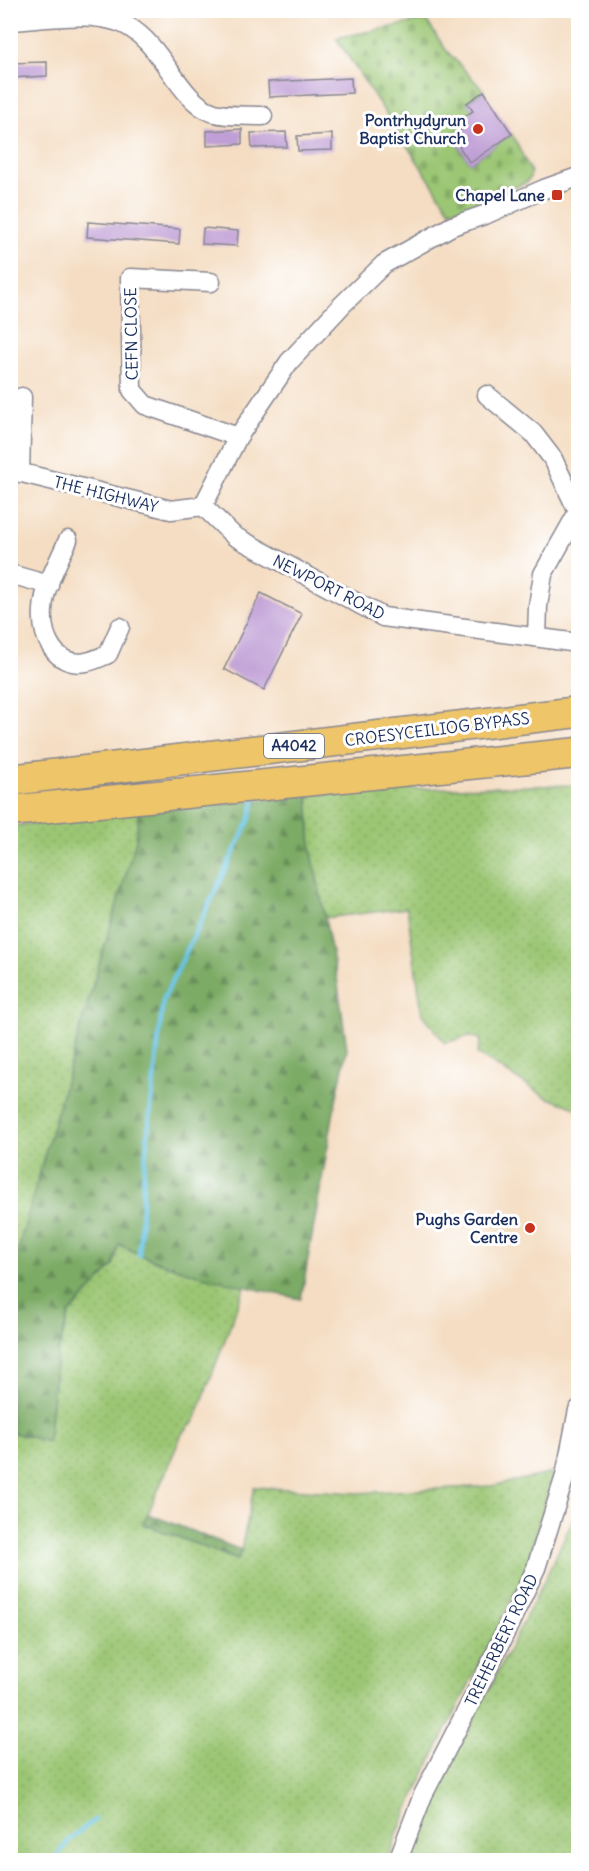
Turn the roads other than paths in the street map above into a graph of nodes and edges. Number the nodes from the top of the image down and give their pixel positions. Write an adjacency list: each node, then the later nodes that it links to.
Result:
1 (112, 16): 2 (street); 3 (street)
2 (10, 21)
3 (263, 116)
4 (579, 177): 8 (street)
5 (211, 282): 8 (street, CEFN CLOSE)
6 (487, 395): 11 (street)
7 (22, 397): 9 (street)
8 (238, 437): 10 (street)
9 (15, 471): 10 (street, THE HIGHWAY)
10 (202, 506): 16 (street, NEWPORT ROAD)
11 (578, 512): 16 (street)
12 (68, 540): 14 (street)
13 (10, 574): 14 (street)
14 (49, 585): 15 (street)
15 (120, 627)
16 (537, 637): 17 (street, NEWPORT ROAD)
17 (579, 643)
18 (579, 712): 20 (highway, CROESYCEILIOG BYPASS / A4042)
19 (579, 753): 21 (highway, A4042)
20 (10, 780)
21 (10, 811)
22 (579, 1410): 23 (street, TREHERBERT ROAD)
23 (398, 1860)

